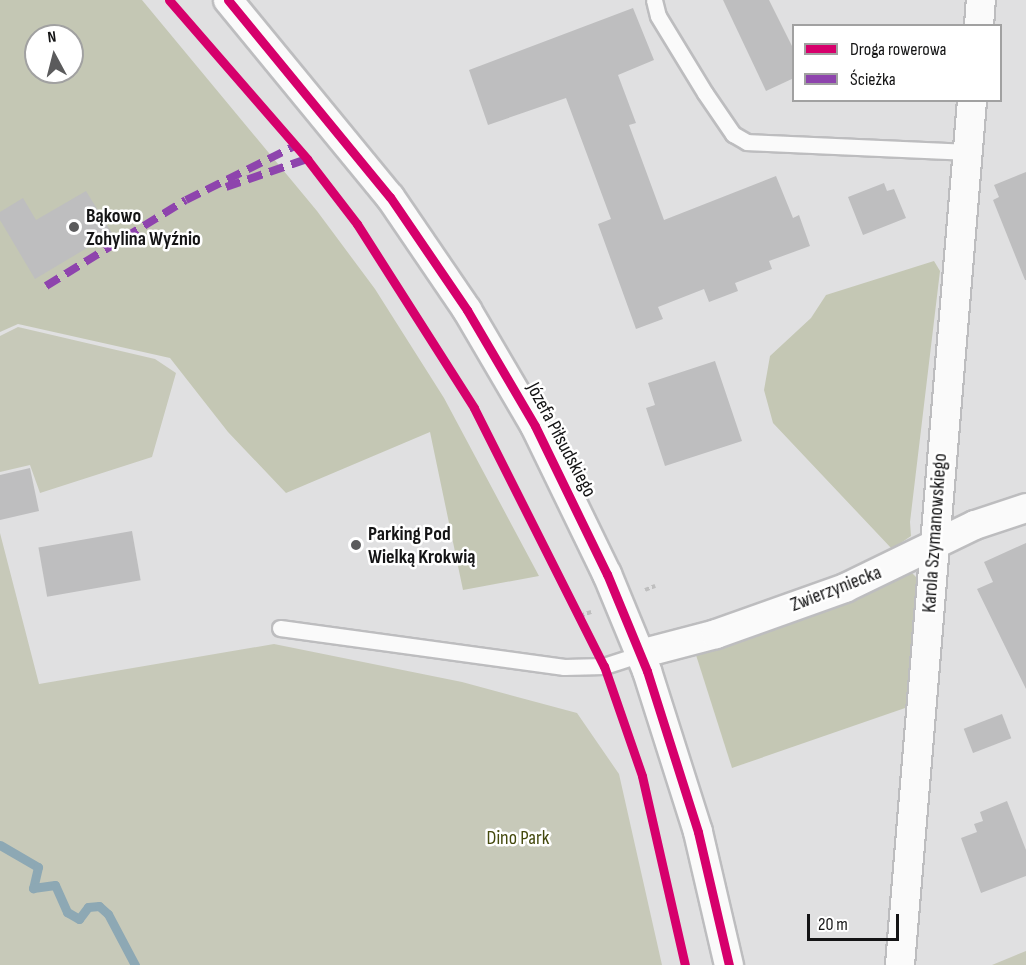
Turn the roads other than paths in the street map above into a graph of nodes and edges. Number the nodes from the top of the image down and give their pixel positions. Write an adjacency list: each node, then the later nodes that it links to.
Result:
1 (228, 0): 10 (street, Józefa Piłsudskiego)
2 (654, 0): 6 (lane)
3 (981, 0): 4 (street)
4 (979, 24)
5 (972, 102): 6 (street, Karola Szymanowskiego)
6 (968, 152): 8 (street, Karola Szymanowskiego)
7 (1026, 508): 8 (street, Zwierzyniecka)
8 (935, 544): 10 (street, Zwierzyniecka); 12 (street, Karola Szymanowskiego)
9 (280, 628): 10 (lane)
10 (640, 654): 11 (street, Józefa Piłsudskiego)
11 (729, 965)
12 (900, 965)

